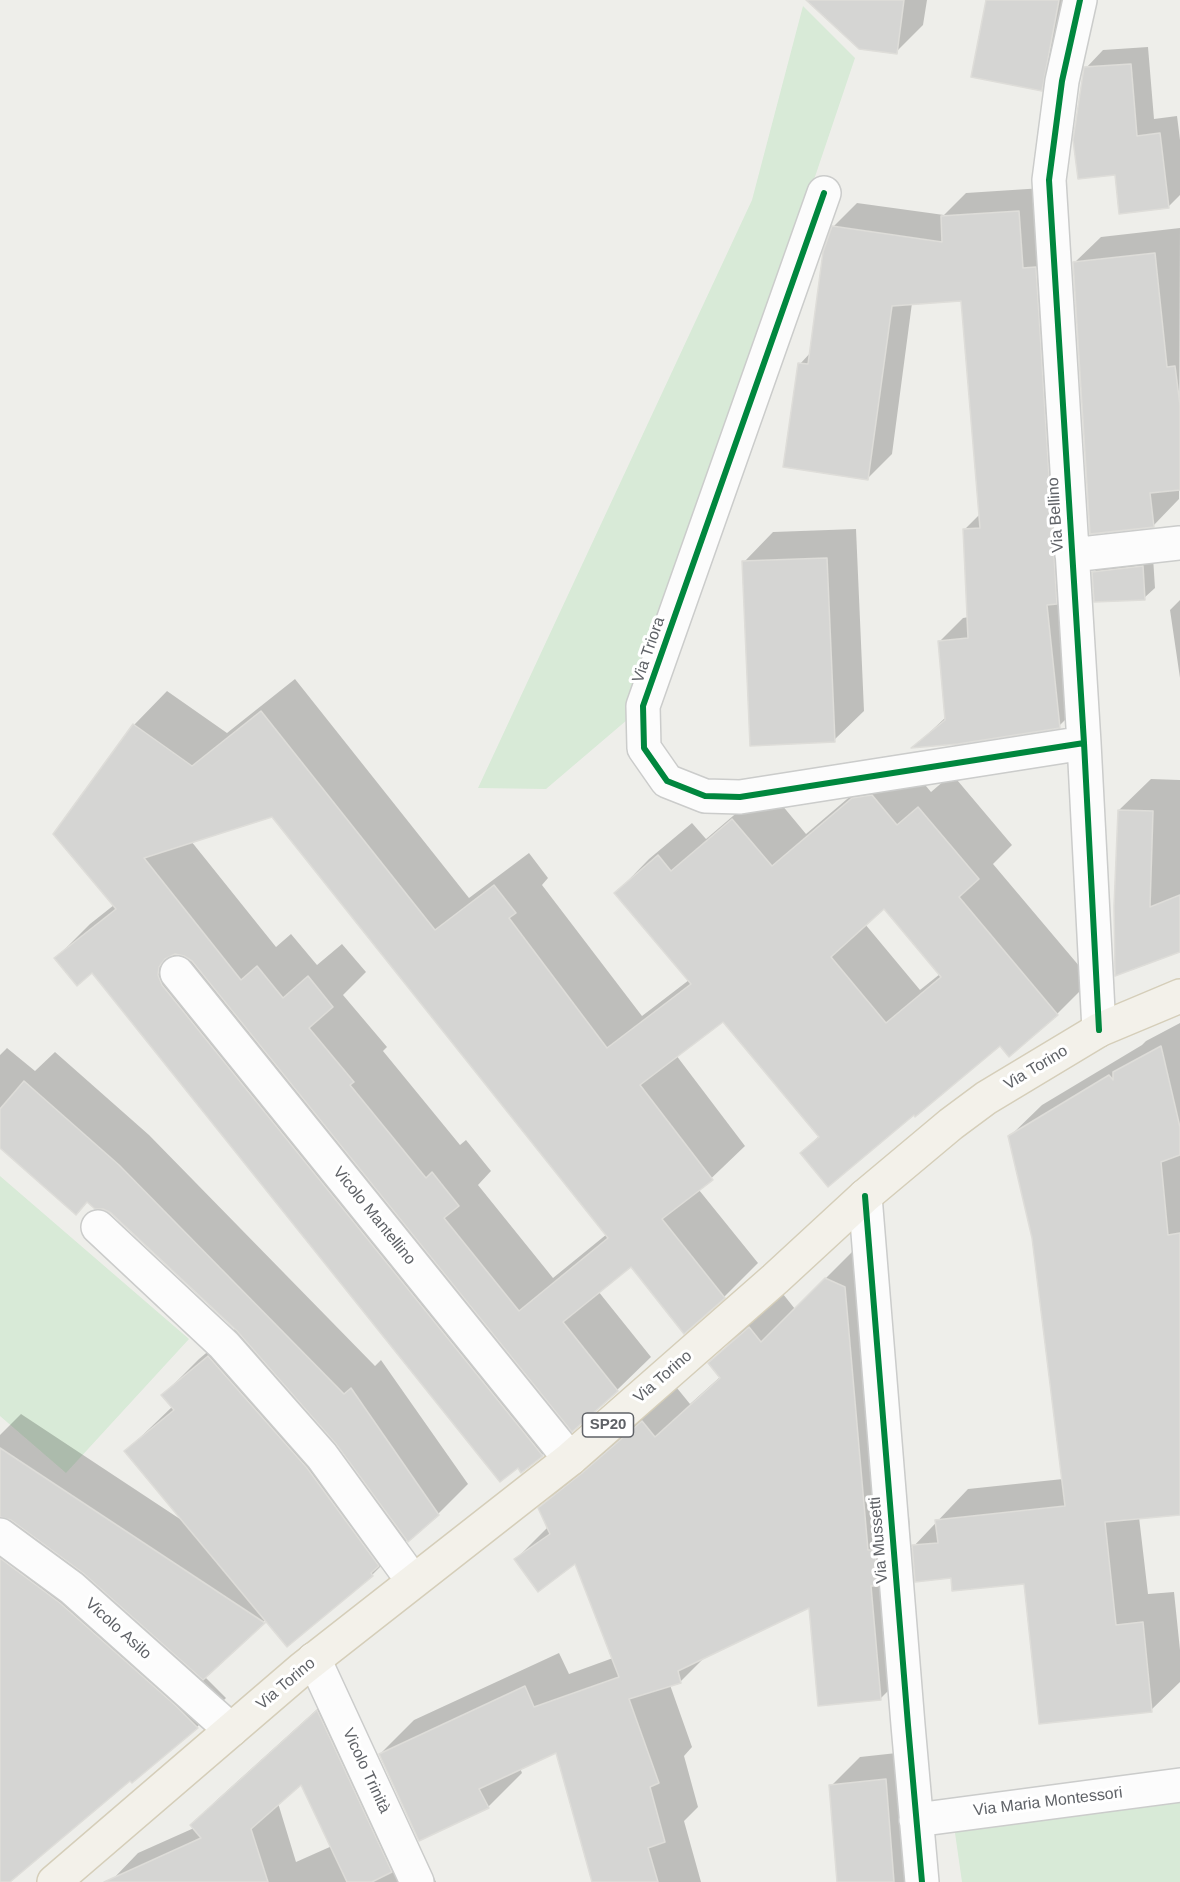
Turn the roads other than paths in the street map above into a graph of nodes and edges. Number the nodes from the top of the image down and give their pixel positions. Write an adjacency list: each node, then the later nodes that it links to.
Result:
1 (1080, 0): 4 (street, Via Bellino)
2 (824, 193): 5 (street, Via Triora)
3 (1180, 543): 4 (street)
4 (1072, 555): 5 (street, Via Bellino)
5 (1084, 742): 8 (street, Via Bellino)
6 (177, 973): 11 (street, Vicolo Mantellino)
7 (1180, 996): 8 (main road, Via Torino / SP20)
8 (1099, 1030): 9 (main road, Via Torino / SP20)
9 (865, 1196): 11 (main road, Via Torino / SP20); 17 (street, Via Mussetti)
10 (98, 1227): 13 (street)
11 (570, 1458): 13 (main road, Via Torino / SP20)
12 (0, 1534): 15 (street, Vicolo Asilo)
13 (413, 1581): 14 (main road, Via Torino / SP20)
14 (314, 1659): 15 (main road, Via Torino / SP20); 19 (street, Vicolo Trinità)
15 (231, 1730): 18 (main road, Via Torino / SP20)
16 (1180, 1785): 17 (street, Via Maria Montessori)
17 (916, 1820): 20 (street, Via Mussetti)
18 (54, 1882)
19 (417, 1882)
20 (922, 1882)

